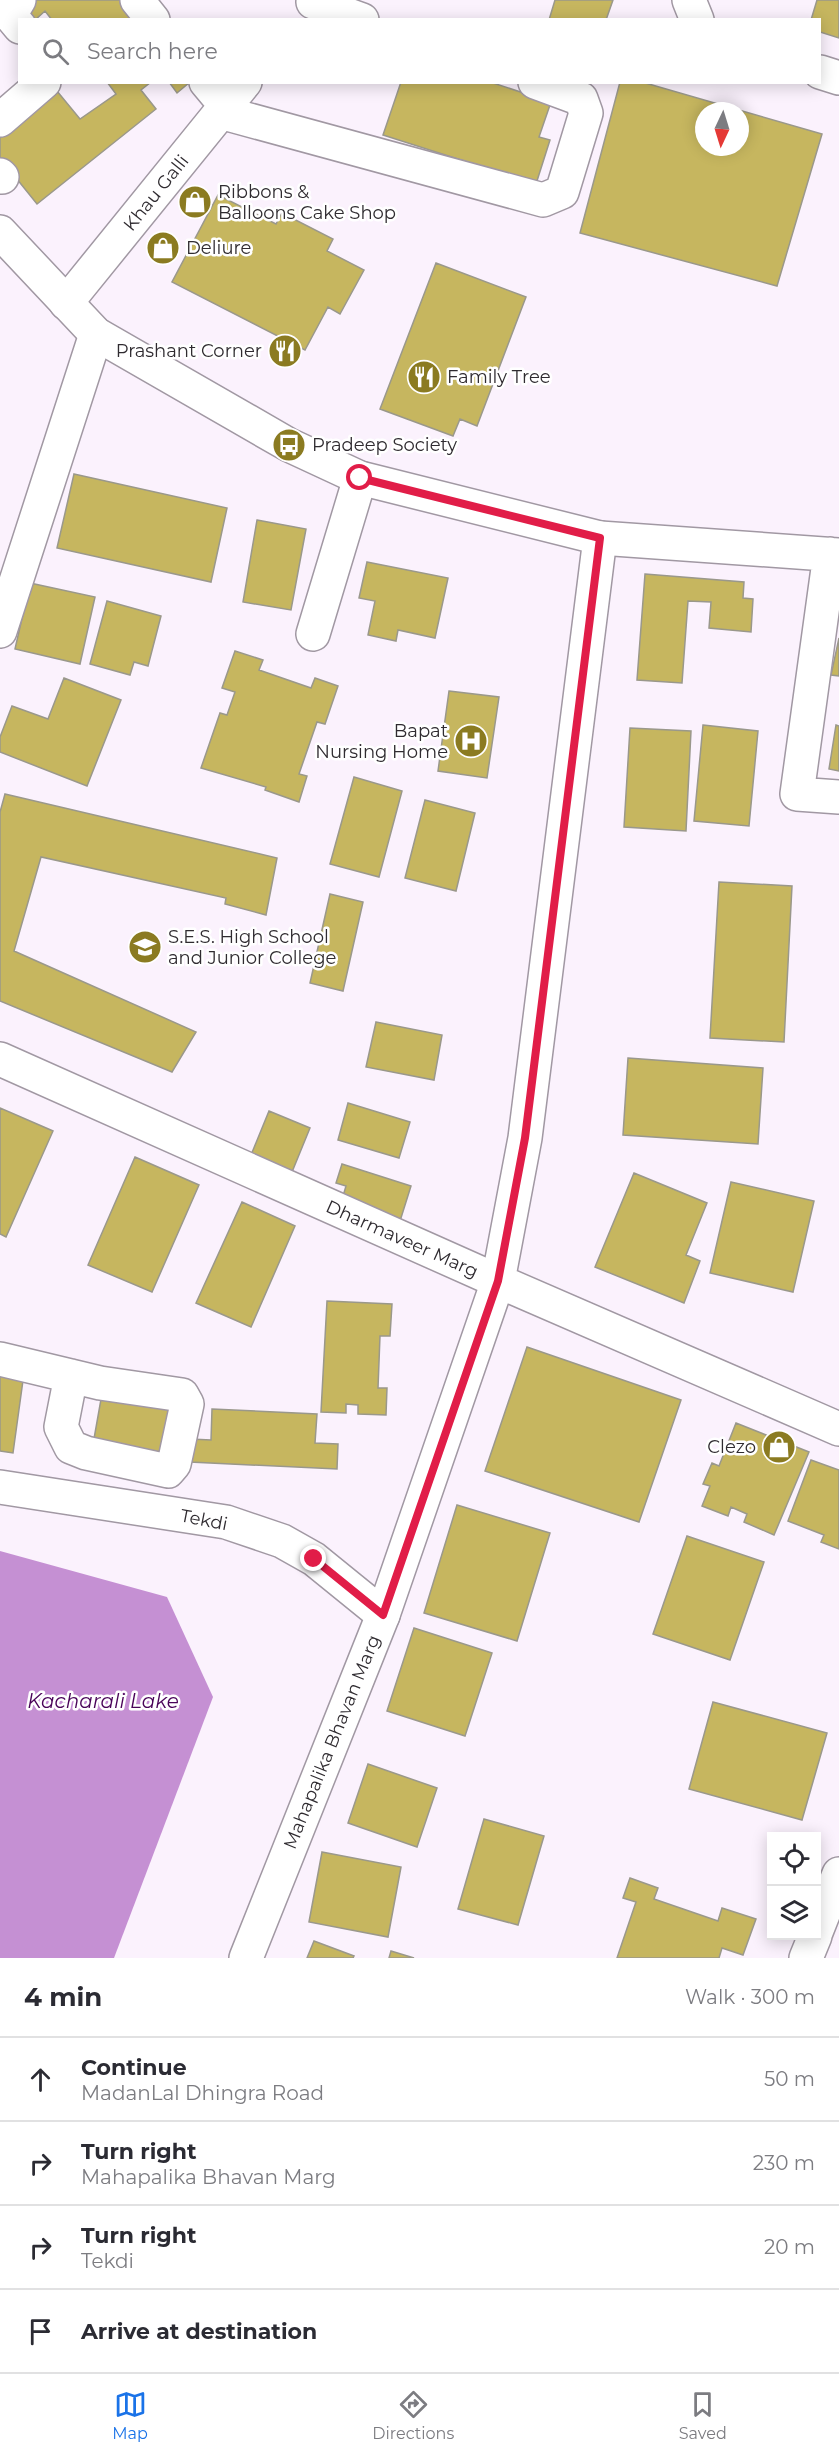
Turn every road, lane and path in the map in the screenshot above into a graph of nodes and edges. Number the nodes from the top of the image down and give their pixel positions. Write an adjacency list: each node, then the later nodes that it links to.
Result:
1 (19, 0): 8 (street)
2 (136, 0): 5 (street)
3 (689, 0): 7 (street)
4 (309, 7): 6 (street)
5 (151, 18)
6 (354, 18)
7 (696, 18)
8 (18, 25)
9 (821, 73): 10 (street)
10 (839, 78)
11 (42, 84): 14 (street)
12 (540, 84): 13 (street)
13 (225, 96): 16 (street, Khau Galli)
14 (0, 120)
15 (0, 232): 16 (street)
16 (66, 303): 17 (street)
17 (96, 334): 18 (street); 22 (street)
18 (360, 478): 19 (street); 23 (street)
19 (600, 538): 20 (street); 26 (street, Mahapalika Bhavan Marg)
20 (835, 554): 21 (street)
21 (831, 612): 24 (street)
22 (0, 631)
23 (314, 634)
24 (839, 797)
25 (0, 1059): 26 (street, Dharmaveer Marg)
26 (498, 1281): 29 (street, Dharmaveer Marg); 31 (street, Mahapalika Bhavan Marg)
27 (0, 1359): 28 (street)
28 (71, 1376)
29 (839, 1429)
30 (0, 1486): 31 (street, Tekdi)
31 (383, 1615): 35 (street, Mahapalika Bhavan Marg)
32 (839, 1874): 33 (street)
33 (821, 1921)
34 (814, 1940): 36 (street)
35 (246, 1958)
36 (806, 1958)

